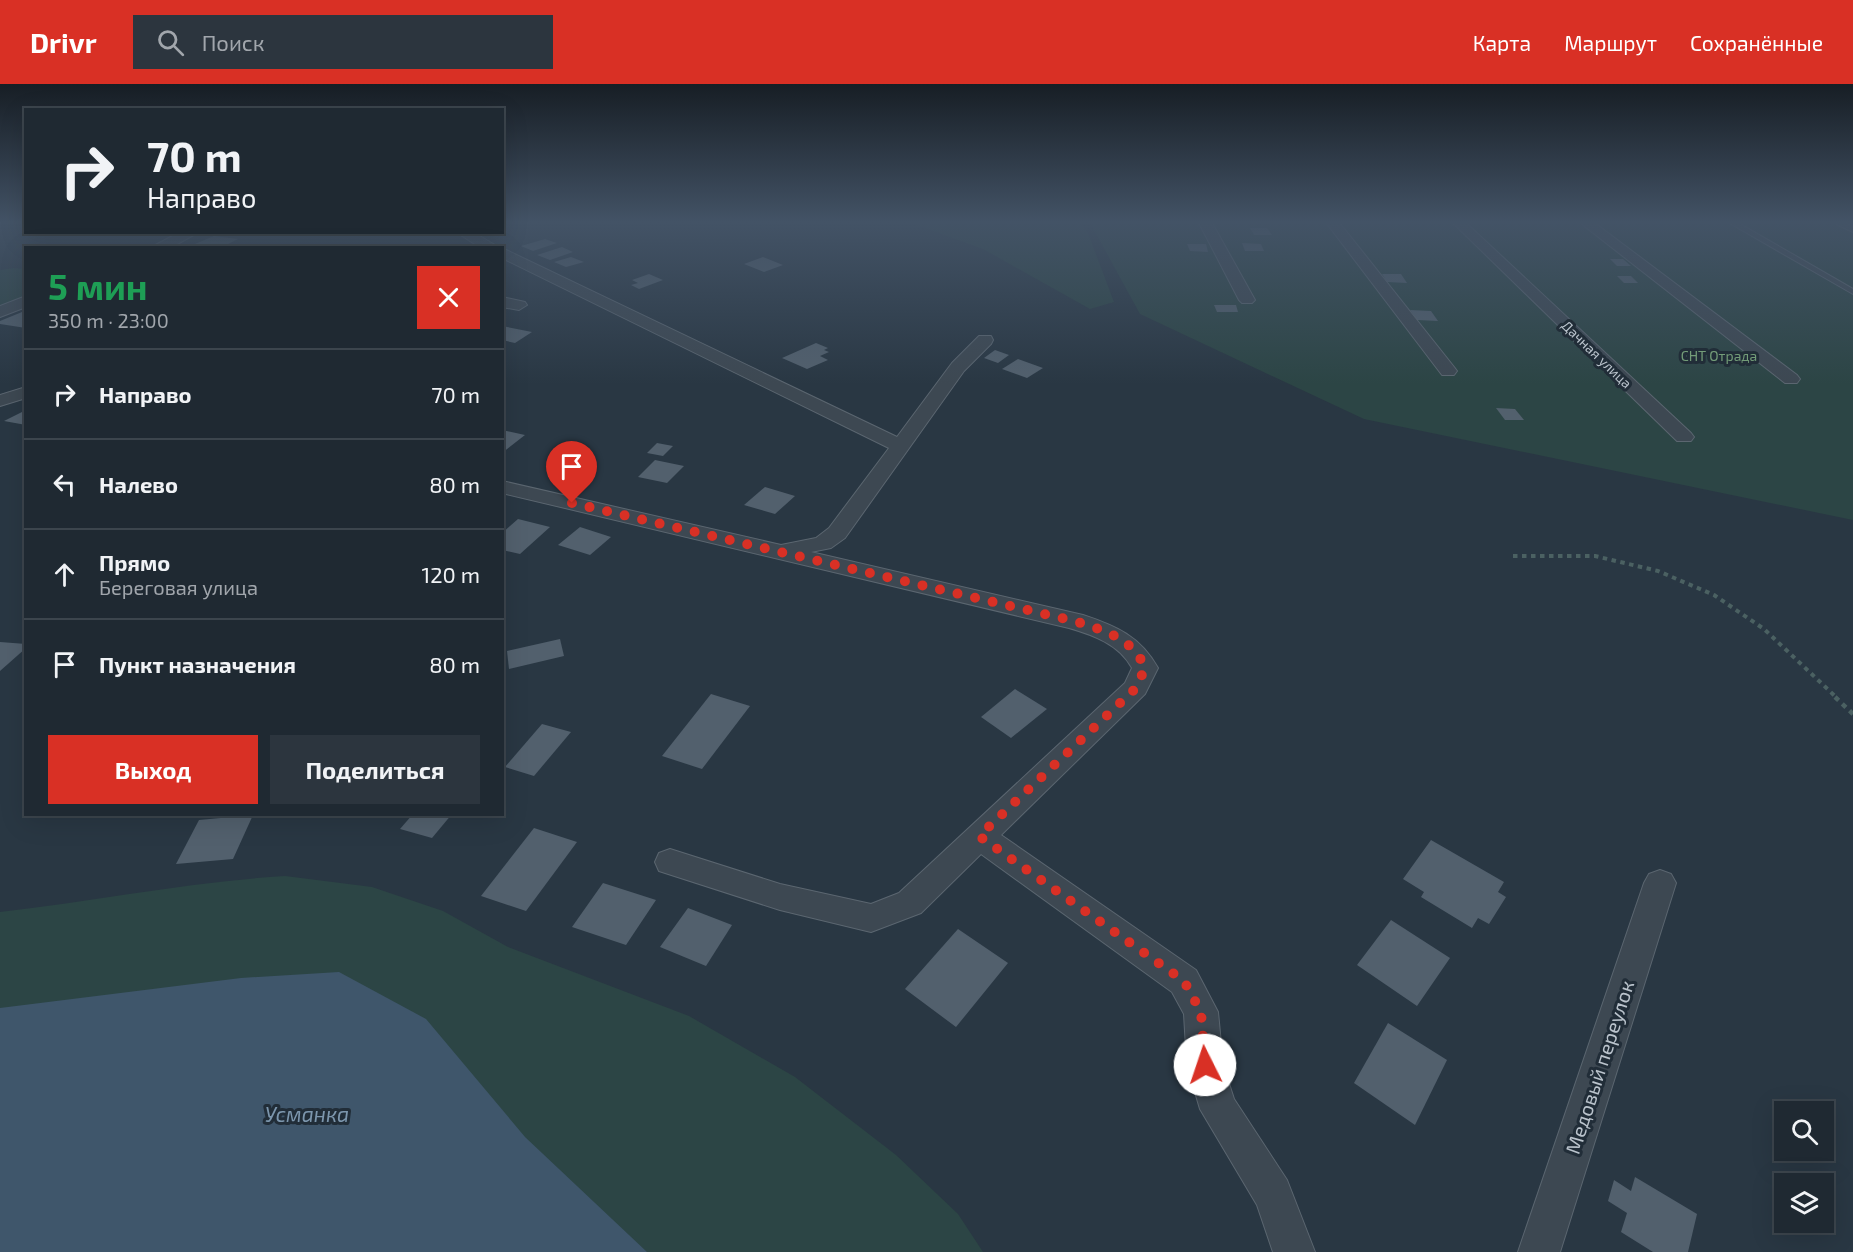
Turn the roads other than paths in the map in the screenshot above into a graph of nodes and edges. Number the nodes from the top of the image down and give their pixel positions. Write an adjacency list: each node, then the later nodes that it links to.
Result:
1 (550, 276): 19 (street)
2 (1234, 276): 8 (street)
3 (1374, 276): 14 (street)
4 (1514, 276): 18 (street, Дачная улица)
5 (1655, 276): 15 (street)
6 (1824, 276): 7 (lane)
7 (1853, 292)
8 (1247, 300)
9 (504, 302): 11 (street)
10 (24, 303): 12 (street)
11 (519, 305)
12 (0, 312)
13 (985, 340): 19 (street)
14 (1448, 371)
15 (1791, 379)
16 (24, 393): 17 (street)
17 (0, 401)
18 (1684, 437)
19 (900, 446): 21 (street)
20 (504, 487): 21 (street)
21 (780, 552): 22 (street)
22 (979, 836): 23 (street); 25 (street)
23 (670, 862)
24 (1659, 883): 26 (street, Медовый переулок)
25 (1294, 1252)
26 (1539, 1252)

